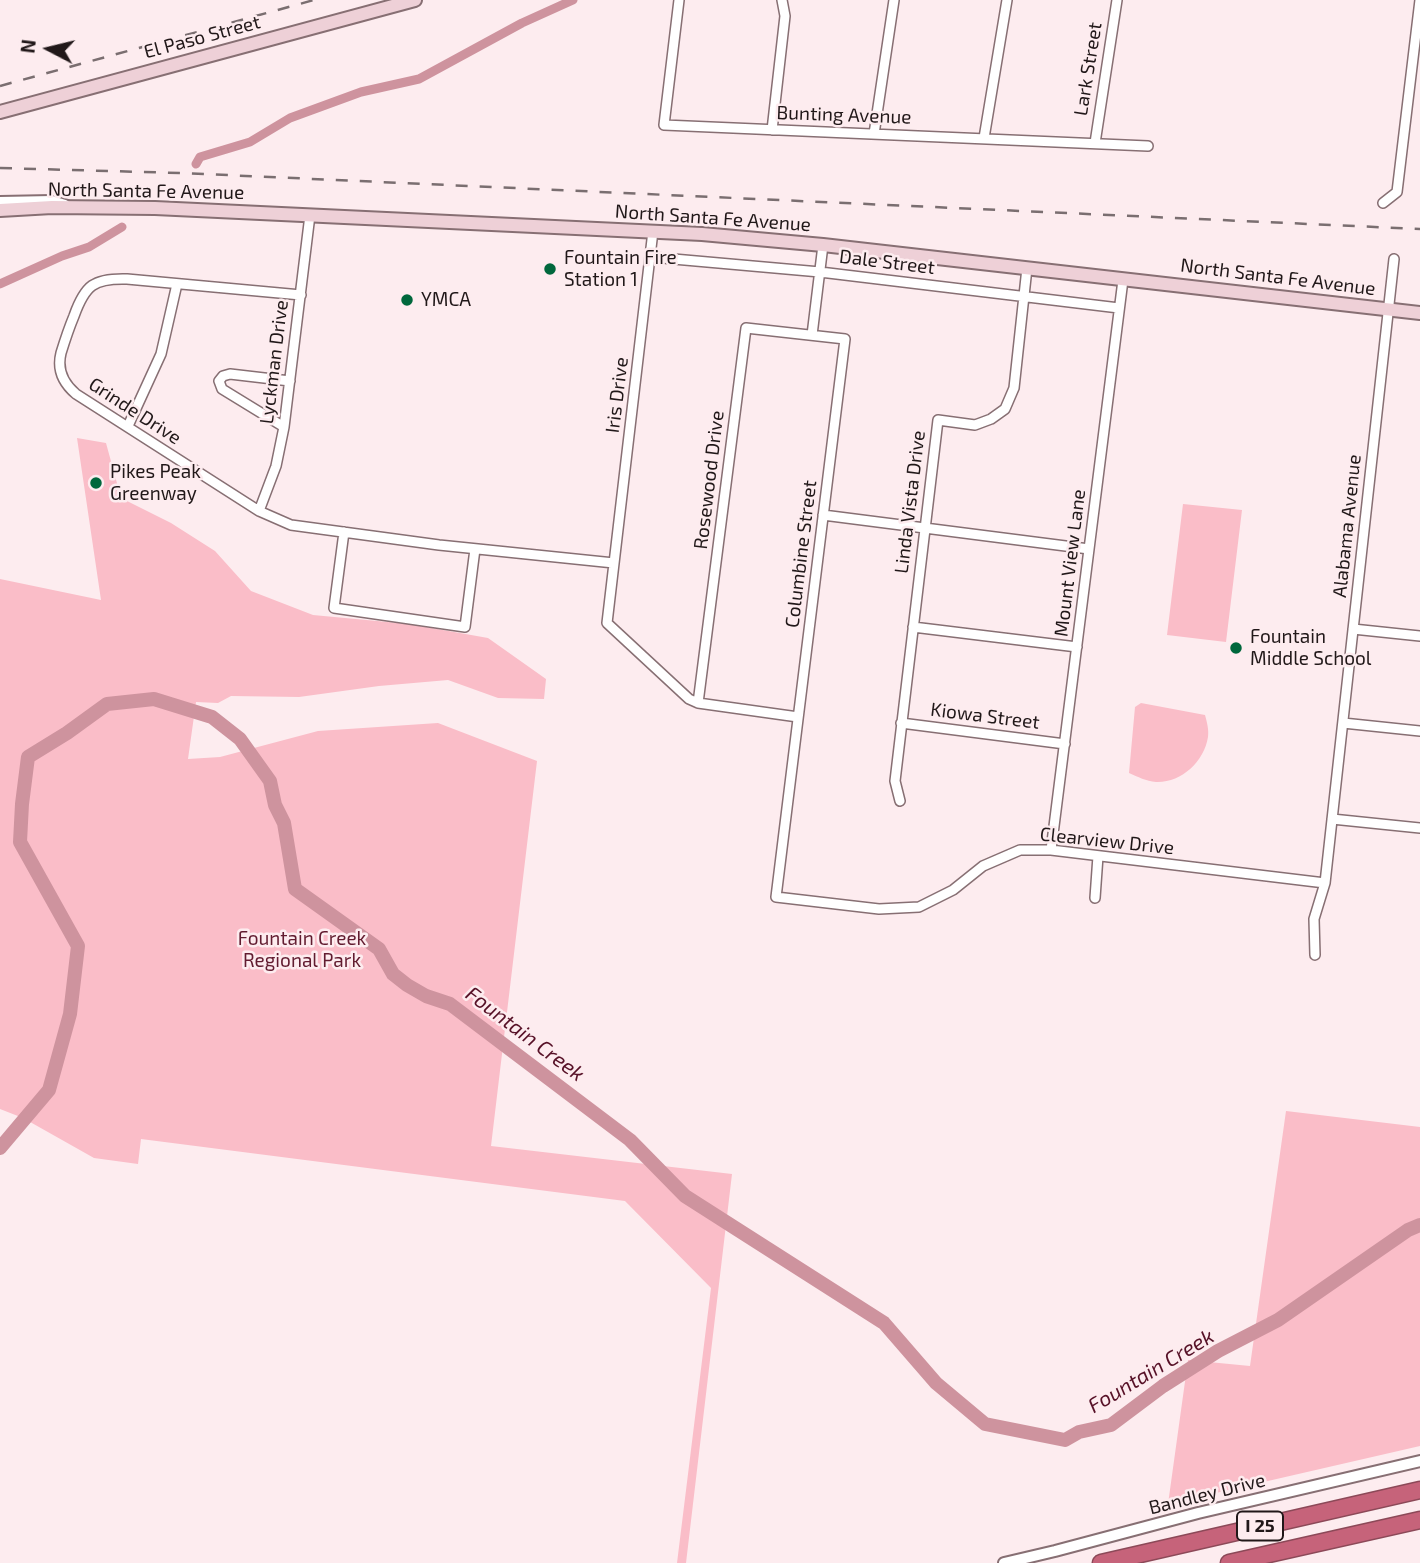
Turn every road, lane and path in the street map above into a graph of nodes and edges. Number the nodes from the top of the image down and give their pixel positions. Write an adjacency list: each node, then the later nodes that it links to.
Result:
1 (415, 0): 9 (main road, El Paso Street)
2 (679, 0): 10 (street, Bunting Avenue)
3 (782, 0): 10 (street)
4 (894, 0): 11 (street)
5 (1007, 0): 12 (street)
6 (1117, 0): 13 (street, Lark Street)
7 (1420, 0): 8 (street)
8 (1417, 51): 16 (street)
9 (0, 112)
10 (772, 130): 11 (street, Bunting Avenue)
11 (874, 134): 12 (street, Bunting Avenue)
12 (984, 138): 13 (street, Bunting Avenue)
13 (1095, 143): 14 (street, Bunting Avenue)
14 (1148, 146)
15 (0, 202): 17 (street)
16 (1383, 203)
17 (67, 206): 18 (main road, North Santa Fe Avenue); 19 (main road, North Santa Fe Avenue)
18 (0, 210)
19 (310, 215): 20 (main road, North Santa Fe Avenue); 28 (street, Lyckman Drive)
20 (653, 231): 21 (main road, North Santa Fe Avenue); 22 (street, Iris Drive)
21 (823, 245): 24 (main road, North Santa Fe Avenue); 25 (street)
22 (651, 257): 25 (street, Dale Street); 43 (street, Iris Drive)
23 (1394, 259): 31 (street, Alabama Avenue)
24 (1027, 268): 26 (main road, North Santa Fe Avenue); 29 (street, Linda Vista Drive)
25 (820, 272): 29 (street, Dale Street); 33 (street)
26 (1122, 280): 30 (street, Mount View Lane); 31 (main road, North Santa Fe Avenue)
27 (177, 284): 28 (street, Grinde Drive); 35 (street); 35 (street, Grinde Drive)
28 (301, 295): 34 (street, Lyckman Drive)
29 (1024, 296): 30 (street, Dale Street); 39 (street, Linda Vista Drive)
30 (1119, 308): 42 (street, Mount View Lane)
31 (1389, 309): 32 (main road, North Santa Fe Avenue); 45 (street, Alabama Avenue)
32 (1420, 313)
33 (812, 335): 38 (street, Columbine Street); 48 (street, Rosewood Drive)
34 (290, 381): 36 (street, Lyckman Drive); 36 (street)
35 (128, 426): 37 (street, Grinde Drive)
36 (284, 428): 37 (street, Lyckman Drive)
37 (259, 511): 40 (street, Grinde Drive)
38 (823, 516): 39 (street); 49 (street, Columbine Street)
39 (924, 528): 42 (street); 44 (street, Linda Vista Drive)
40 (344, 532): 41 (street, Grinde Drive); 41 (street)
41 (475, 549): 43 (street, Grinde Drive)
42 (1089, 549): 47 (street, Mount View Lane)
43 (614, 563): 48 (street)
44 (913, 627): 47 (street); 50 (street, Linda Vista Drive)
45 (1353, 628): 46 (street); 51 (street, Alabama Avenue)
46 (1420, 636)
47 (1077, 647): 53 (street, Mount View Lane)
48 (698, 703): 49 (street)
49 (798, 717): 60 (street, Columbine Street)
50 (901, 723): 53 (street, Kiowa Street); 54 (street, Linda Vista Drive)
51 (1343, 723): 52 (street); 55 (street, Alabama Avenue)
52 (1420, 731)
53 (1065, 744): 57 (street, Mount View Lane)
54 (900, 801)
55 (1332, 819): 56 (street); 59 (street, Alabama Avenue)
56 (1420, 828)
57 (1051, 850): 58 (street, Clearview Drive); 60 (street, Clearview Drive)
58 (1098, 856): 59 (street, Clearview Drive); 61 (street)
59 (1325, 883): 62 (street, Alabama Avenue)
60 (776, 897)
61 (1095, 898)
62 (1315, 954)
63 (1420, 1461): 66 (street, Bandley Drive)
64 (1420, 1489): 67 (highway, I 25)
65 (1420, 1520): 68 (highway, I 25)
66 (1004, 1563)
67 (1101, 1563)
68 (1229, 1563)

